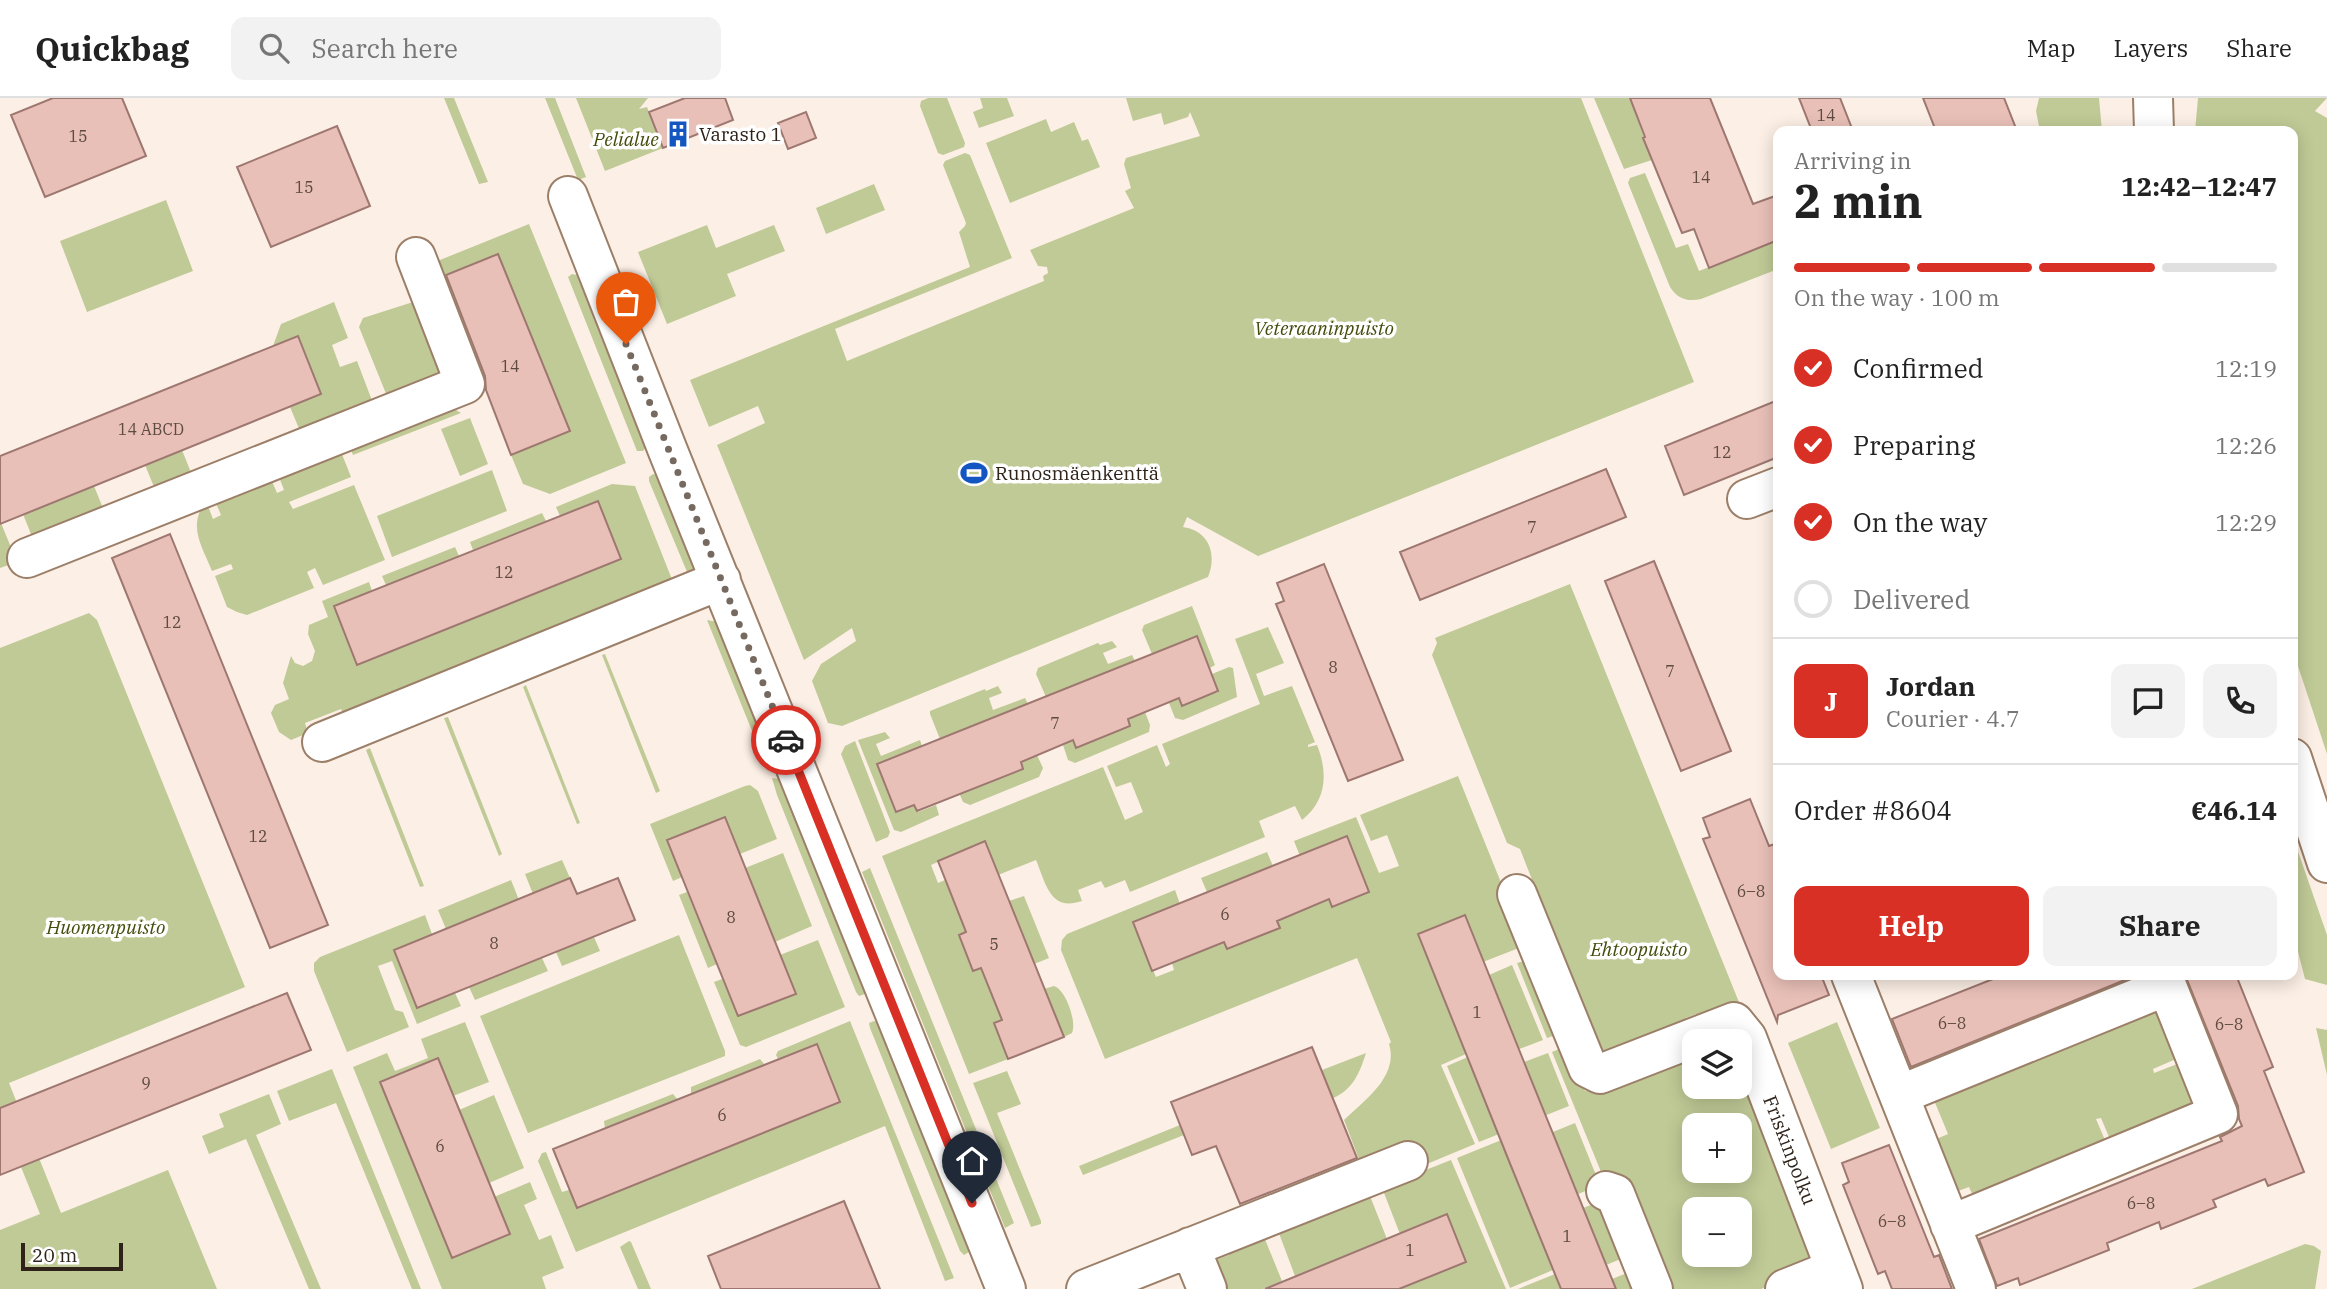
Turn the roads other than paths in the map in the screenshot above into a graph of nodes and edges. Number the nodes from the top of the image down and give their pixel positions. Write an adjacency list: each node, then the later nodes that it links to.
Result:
1 (2152, 98): 2 (street)
2 (2154, 126)
3 (568, 196): 6 (street)
4 (416, 257): 5 (street)
5 (27, 558)
6 (721, 580): 7 (street); 18 (street)
7 (322, 742)
8 (2298, 776): 9 (street)
9 (2327, 863)
10 (1517, 894): 17 (street, Friskinpolku)
11 (1853, 980): 12 (street)
12 (1899, 1096): 15 (street); 15 (street)
13 (1408, 1161): 16 (street)
14 (1606, 1191): 21 (street)
15 (1950, 1225): 23 (street)
16 (1191, 1247): 19 (street); 20 (street)
17 (1839, 1279): 22 (street)
18 (1006, 1289)
19 (1086, 1289)
20 (1208, 1289)
21 (1653, 1289)
22 (1785, 1289)
23 (1976, 1289)

